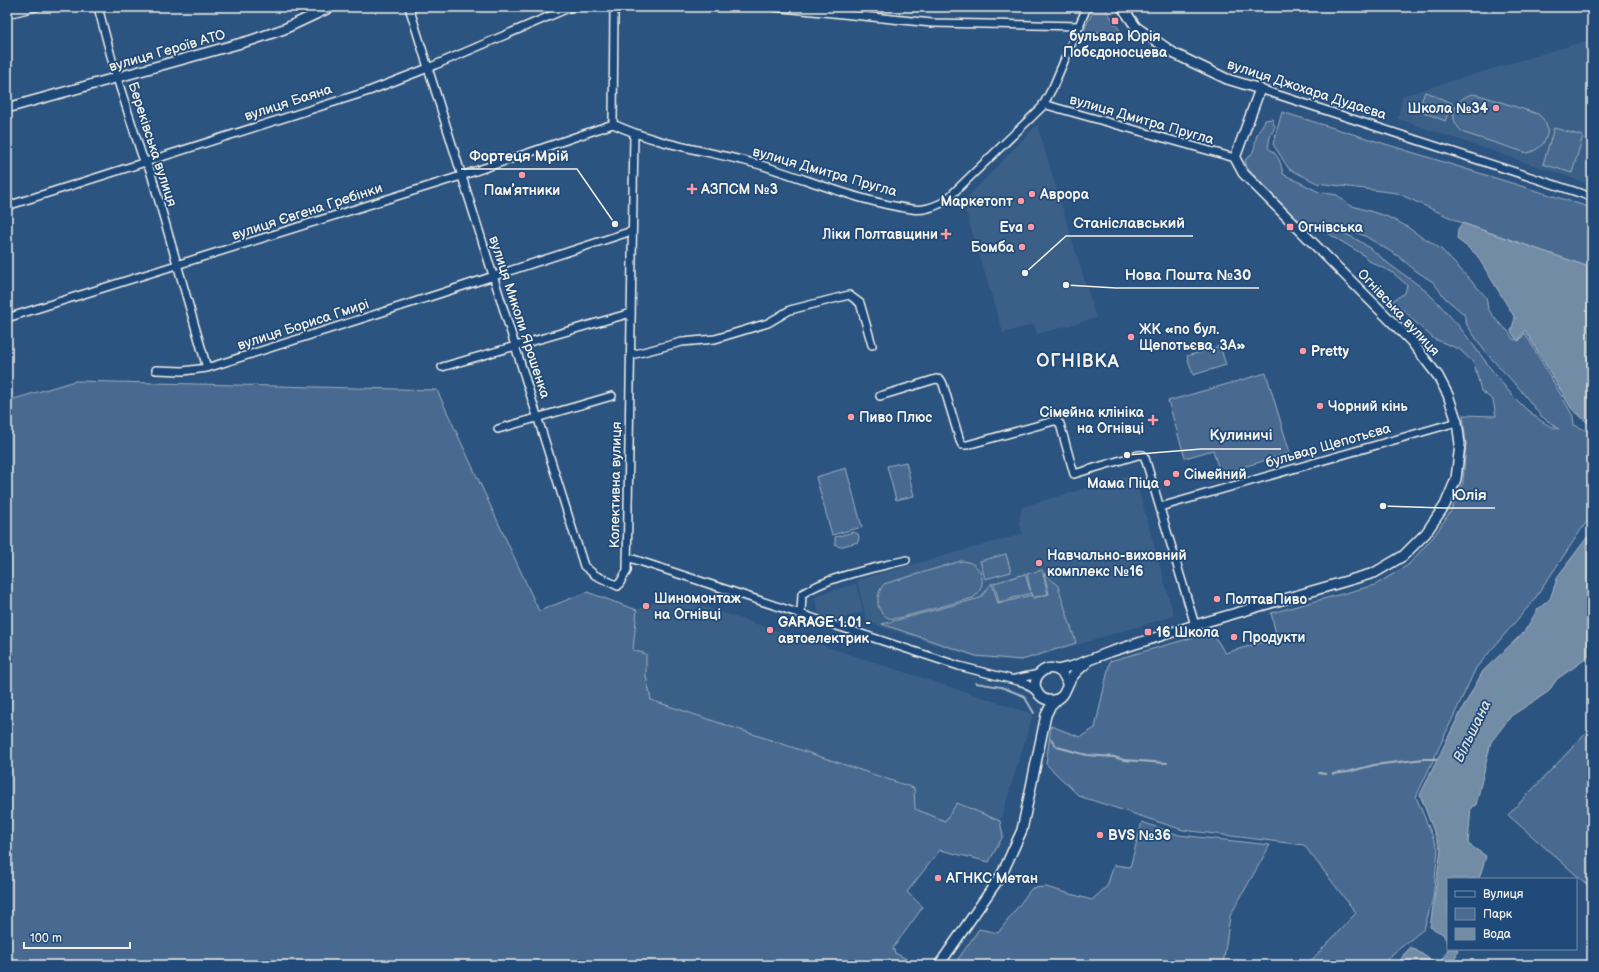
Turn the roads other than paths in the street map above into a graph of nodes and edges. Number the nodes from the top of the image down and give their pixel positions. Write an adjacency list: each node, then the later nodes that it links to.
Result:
1 (36, 7): 10 (street)
2 (98, 7): 13 (street, Береківська вулиця)
3 (330, 7): 13 (street, вулиця Героїв АТО)
4 (409, 7): 12 (street, вулиця Миколи Ярошенка)
5 (571, 7): 12 (street, вулиця Баяна)
6 (614, 7): 17 (street)
7 (773, 7): 11 (street)
8 (1087, 7): 11 (street, вулиця Дмитра Пругла)
9 (1122, 7): 14 (street, вулиця Джохара Дудаєва)
10 (7, 14)
11 (1080, 26): 15 (street, вулиця Дмитра Пругла)
12 (428, 68): 20 (street, вулиця Баяна); 21 (street, вулиця Миколи Ярошенка)
13 (118, 78): 16 (street, вулиця Героїв АТО); 20 (street, Береківська вулиця)
14 (1260, 89): 19 (street); 22 (street, вулиця Джохара Дудаєва)
15 (1043, 104): 18 (street, вулиця Дмитра Пругла); 19 (street, вулиця Дмитра Пругла)
16 (7, 108)
17 (613, 124): 18 (street, вулиця Дмитра Пругла); 21 (street, вулиця Євгена Гребінки)
18 (634, 134): 24 (street, Колективна вулиця)
19 (1235, 158): 38 (street, Огнівська вулиця)
20 (146, 162): 23 (street, вулиця Баяна); 25 (street, Береківська вулиця)
21 (461, 176): 25 (street, вулиця Євгена Гребінки); 26 (street, вулиця Миколи Ярошенка)
22 (1592, 197)
23 (7, 206)
24 (632, 231): 26 (street, вулиця Бориса Гмирі); 27 (street, Колективна вулиця)
25 (176, 265): 28 (street, вулиця Євгена Гребінки); 33 (street)
26 (494, 276): 30 (street, вулиця Миколи Ярошенка); 33 (street, вулиця Бориса Гмирі)
27 (631, 313): 30 (street); 31 (street, Колективна вулиця)
28 (7, 318)
29 (872, 345): 31 (street)
30 (516, 346): 32 (street); 37 (street, вулиця Миколи Ярошенка)
31 (631, 355): 41 (street, Колективна вулиця)
32 (442, 367)
33 (206, 368): 34 (street, вулиця Бориса Гмирі)
34 (156, 370)
35 (612, 396): 37 (street)
36 (880, 396): 40 (street)
37 (538, 417): 39 (street); 41 (street, вулиця Миколи Ярошенка)
38 (1457, 422): 40 (street, бульвар Щепотьєва); 44 (street, Огнівська вулиця)
39 (498, 429)
40 (1160, 507): 44 (street)
41 (627, 557): 43 (street, Колективна вулиця)
42 (906, 560): 43 (street)
43 (801, 613): 48 (street, Колективна вулиця)
44 (1195, 624): 45 (street, Огнівська вулиця)
45 (1110, 652): 46 (street, Огнівська вулиця); 49 (street, Огнівська вулиця)
46 (1057, 670): 47 (street, Огнівська вулиця); 49 (street)
47 (1039, 674): 48 (street, Колективна вулиця); 50 (street)
48 (1008, 679): 50 (street, Колективна вулиця)
49 (1067, 684): 51 (street, Огнівська вулиця)
50 (1039, 694): 51 (street); 52 (street)
51 (1058, 698): 52 (street, Огнівська вулиця)
52 (1046, 715): 53 (street)
53 (939, 965)

